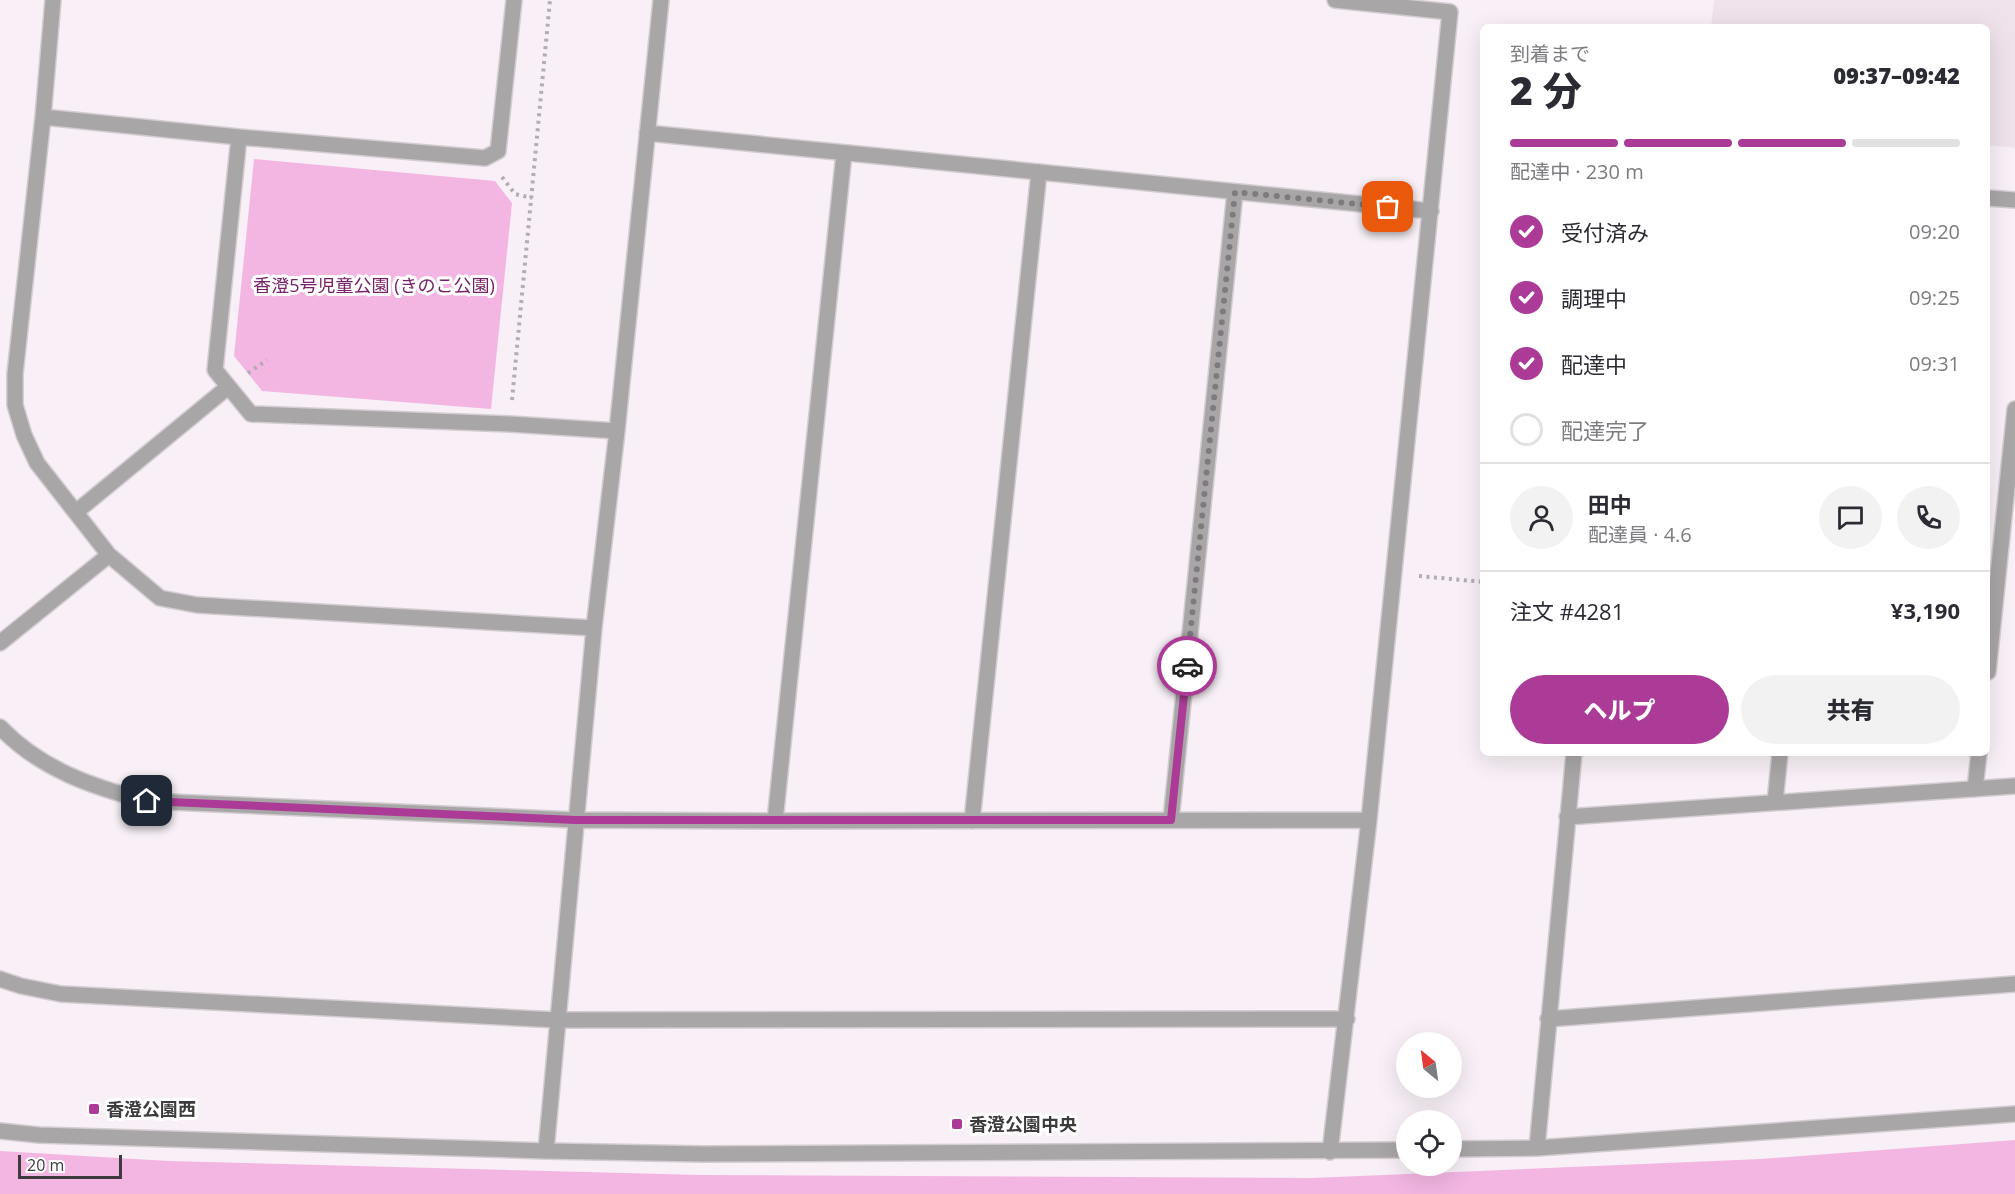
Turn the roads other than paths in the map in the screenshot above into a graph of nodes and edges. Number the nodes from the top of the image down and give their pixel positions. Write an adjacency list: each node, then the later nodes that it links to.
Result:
1 (53, 0): 5 (street)
2 (514, 0): 7 (street)
3 (661, 0): 6 (street)
4 (1335, 0): 13 (street)
5 (43, 117): 7 (street); 17 (street)
6 (647, 133): 8 (street); 16 (street)
7 (239, 137): 14 (street)
8 (844, 153): 9 (street); 34 (street)
9 (1039, 172): 10 (street); 33 (street)
10 (1235, 192): 13 (street); 31 (street)
11 (1990, 198): 12 (street)
12 (2015, 200)
13 (1431, 211): 32 (street)
14 (228, 387): 16 (street); 17 (street)
15 (2015, 410): 21 (street)
16 (617, 431): 19 (street)
17 (76, 512): 18 (street)
18 (109, 555): 19 (street); 20 (street)
19 (594, 628): 30 (street)
20 (0, 644)
21 (1990, 653)
22 (0, 727): 30 (street)
23 (1574, 756): 29 (street)
24 (1780, 756): 28 (street)
25 (1979, 756): 27 (street)
26 (2015, 786): 27 (street)
27 (1975, 789): 28 (street)
28 (1775, 802): 29 (street)
29 (1567, 818): 38 (street)
30 (575, 820): 34 (street); 39 (street)
31 (1171, 820): 32 (street); 33 (street)
32 (1369, 820): 37 (street)
33 (972, 821): 34 (street)
34 (775, 822)
35 (0, 979): 39 (street)
36 (2015, 984): 38 (street)
37 (1347, 1019): 39 (street); 46 (street)
38 (1548, 1019): 42 (street)
39 (557, 1020): 45 (street)
40 (2015, 1114): 42 (street)
41 (0, 1131): 45 (street)
42 (1537, 1148): 43 (street)
43 (1462, 1149)
44 (1396, 1150): 46 (street)
45 (546, 1151): 46 (street)
46 (1330, 1152)

